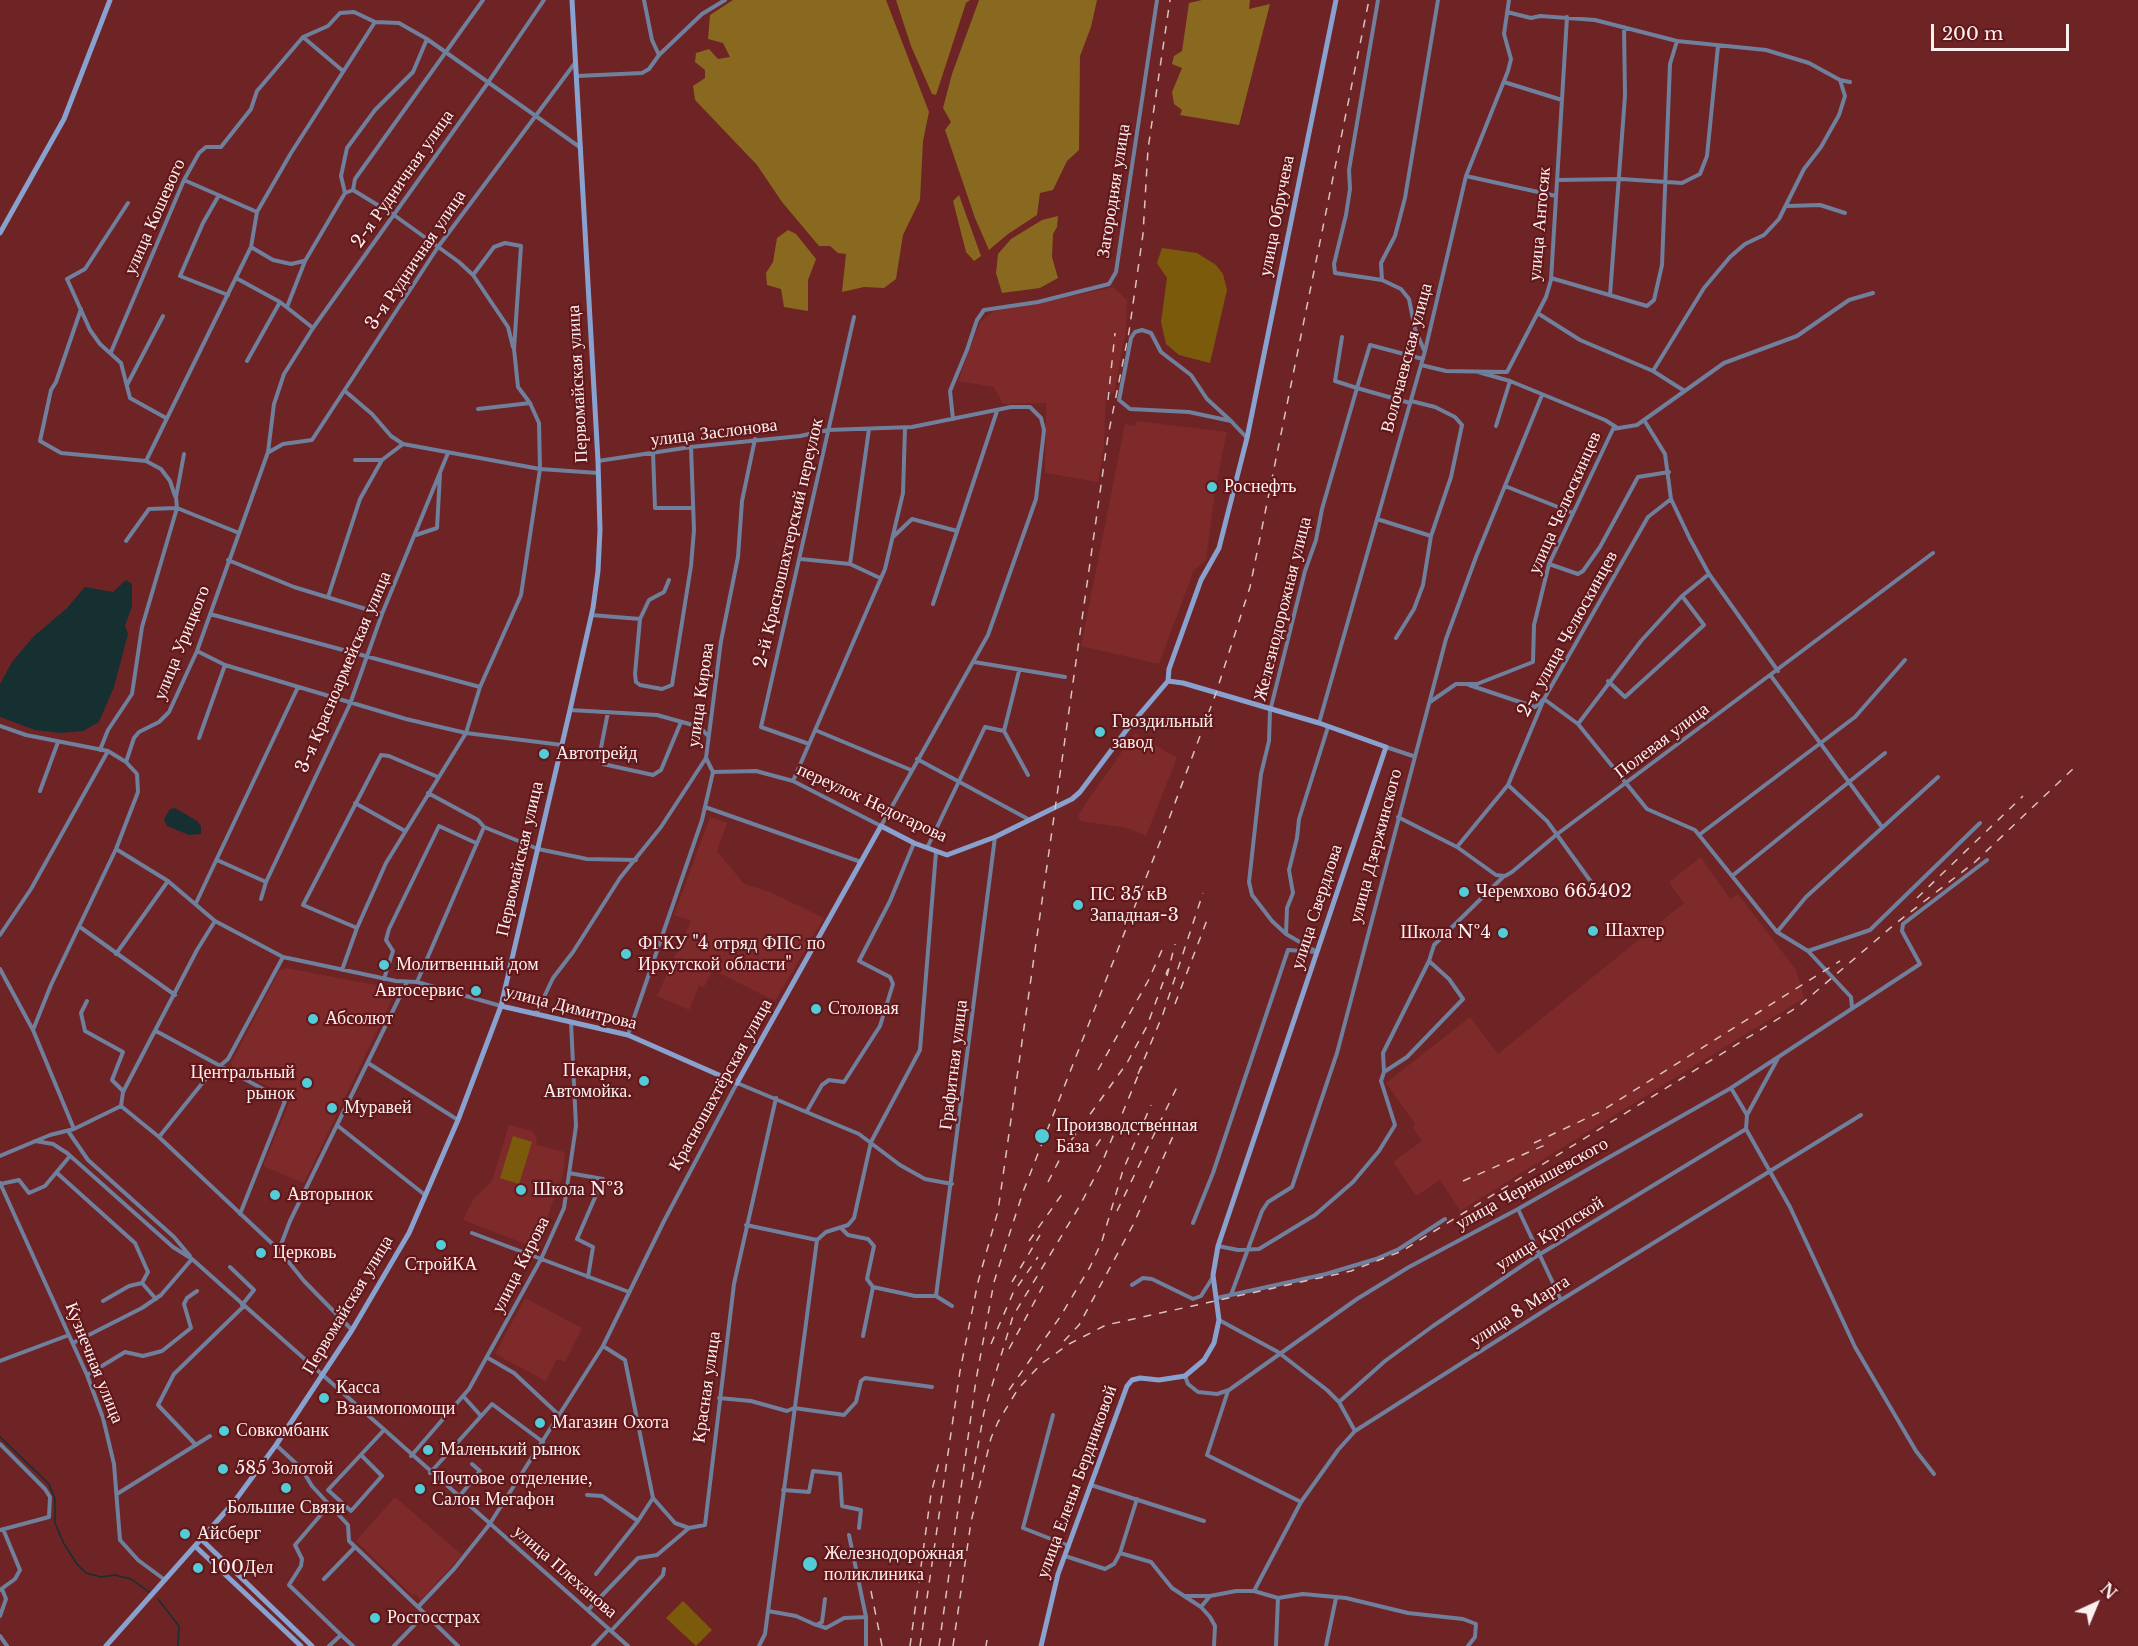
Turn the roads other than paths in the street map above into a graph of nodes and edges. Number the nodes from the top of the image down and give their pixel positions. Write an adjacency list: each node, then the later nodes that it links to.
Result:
1 (110, 0): 46 (street)
2 (483, 0): 20 (street)
3 (544, 0): 28 (street, 2-я Рудничная улица)
4 (572, 0): 22 (street, Первомайская улица)
5 (644, 0): 21 (street)
6 (725, 0): 21 (street)
7 (1157, 0): 86 (street, Загородняя улица)
8 (1336, 0): 94 (street, улица Обручева)
9 (1378, 0): 53 (street)
10 (1438, 0): 53 (street)
11 (1509, 0): 12 (street, Волочаевская улица)
12 (1507, 12): 13 (street); 26 (street, Волочаевская улица)
13 (1567, 17): 15 (street); 29 (street, улица Антосяк)
14 (375, 22): 16 (street, улица Кошевого); 17 (street, улица Кошевого); 23 (street)
15 (1624, 27): 18 (street); 33 (street)
16 (303, 37): 23 (street); 34 (street, улица Кошевого)
17 (428, 39): 20 (street); 38 (street)
18 (1677, 41): 19 (street); 36 (street)
19 (1718, 46): 25 (street); 36 (street)
20 (445, 54): 28 (street); 37 (street)
21 (659, 55): 24 (street)
22 (576, 62): 24 (street, Первомайская улица); 30 (street, 3-я Рудничная улица)
23 (343, 71): 43 (street)
24 (577, 76): 31 (street, Первомайская улица)
25 (1840, 80): 27 (street); 42 (street)
26 (1504, 82): 29 (street); 32 (street, Волочаевская улица)
27 (1850, 82)
28 (487, 84): 30 (street); 45 (street, 2-я Рудничная улица)
29 (1562, 100): 35 (street, улица Антосяк)
30 (535, 115): 31 (street); 48 (street, 3-я Рудничная улица)
31 (581, 148): 105 (street, Первомайская улица)
32 (1466, 176): 40 (street); 66 (street, Волочаевская улица)
33 (1621, 179): 35 (street); 36 (street); 56 (street)
34 (184, 180): 39 (street); 67 (street, улица Кошевого)
35 (1558, 180): 40 (street, улица Антосяк)
36 (1664, 181): 56 (street)
37 (353, 190): 38 (street); 45 (street)
38 (345, 193): 49 (street)
39 (219, 195): 43 (street); 55 (street)
40 (1556, 196): 52 (street, улица Антосяк)
41 (128, 203): 59 (street)
42 (1787, 206): 44 (street); 72 (street)
43 (257, 212): 47 (street)
44 (1845, 213)
45 (394, 215): 48 (street); 63 (street, 2-я Рудничная улица)
46 (0, 233)
47 (251, 247): 49 (street); 51 (street)
48 (438, 247): 50 (street); 78 (street, 3-я Рудничная улица)
49 (305, 261): 58 (street)
50 (473, 275): 65 (street); 65 (street)
51 (236, 278): 55 (street); 57 (street)
52 (1551, 278): 56 (street); 60 (street, улица Антосяк)
53 (1382, 280): 66 (street)
54 (1873, 293): 77 (street, улица Челюскинцев)
55 (228, 295): 84 (street)
56 (1610, 295)
57 (280, 302): 58 (street); 69 (street)
58 (287, 307): 63 (street)
59 (81, 309): 67 (street); 104 (street)
60 (1539, 314): 71 (street, улица Антосяк); 72 (street)
61 (163, 316): 75 (street)
62 (854, 317): 93 (street, 2-й Красношахтерский переулок)
63 (313, 328): 73 (street, 2-я Рудничная улица)
64 (1342, 337): 76 (street)
65 (514, 349): 81 (street)
66 (1425, 351): 68 (street, Волочаевская улица)
67 (111, 352): 75 (street)
68 (1423, 359): 70 (street, Волочаевская улица); 76 (street, Железнодорожная улица)
69 (247, 361)
70 (1421, 365): 71 (street, улица Антосяк); 80 (street, Волочаевская улица)
71 (1471, 370): 74 (street)
72 (1653, 371): 77 (street)
73 (284, 374): 98 (street, улица Урицкого)
74 (1510, 381): 79 (street); 89 (street)
75 (126, 387): 84 (street)
76 (1357, 388): 80 (street); 157 (street, Железнодорожная улица)
77 (1683, 390): 87 (street, улица Челюскинцев)
78 (345, 391): 96 (street); 98 (street, 3-я Рудничная улица)
79 (1542, 395): 90 (street); 110 (street, улица Дзержинского)
80 (1410, 402): 116 (street, Волочаевская улица); 120 (street)
81 (530, 403): 82 (street); 106 (street)
82 (478, 409)
83 (997, 410): 85 (street, улица Заслонова); 86 (street, улица Заслонова); 117 (street)
84 (166, 418): 104 (street)
85 (1041, 418): 142 (street, Красношахтёрская улица)
86 (953, 419): 91 (street, улица Заслонова)
87 (1644, 420): 90 (street, улица Челюскинцев); 108 (street)
88 (1232, 421): 88 (street); 94 (street)
89 (1496, 426)
90 (1616, 427): 115 (street, улица Челюскинцев)
91 (905, 428): 92 (street, улица Заслонова); 121 (street)
92 (869, 429): 93 (street, улица Заслонова); 126 (street)
93 (828, 430): 95 (street, улица Заслонова); 124 (street, 2-й Красношахтерский переулок)
94 (1247, 438): 148 (street, переулок Недогарова)
95 (755, 439): 97 (street, улица Заслонова); 169 (street, улица Кирова)
96 (403, 444): 100 (street); 103 (street)
97 (691, 447): 99 (street, улица Заслонова); 114 (street)
98 (268, 452): 118 (street, улица Урицкого)
99 (653, 452): 105 (street, улица Заслонова); 114 (street)
100 (448, 453): 106 (street); 107 (street, 3-я Красноармейская улица)
101 (184, 454): 111 (street)
102 (355, 460): 103 (street)
103 (382, 460): 132 (street)
104 (146, 461): 111 (street)
105 (598, 461): 109 (street, Первомайская улица)
106 (540, 469): 109 (street); 152 (street)
107 (440, 471): 119 (street, 3-я Красноармейская улица); 119 (street)
108 (1669, 472): 112 (street); 127 (street)
109 (598, 473): 136 (street, Первомайская улица)
110 (1505, 486): 115 (street); 154 (street, улица Дзержинского)
111 (176, 497): 113 (street)
112 (1671, 499): 128 (street); 153 (street, 2-я улица Челюскинцев)
113 (177, 508): 118 (street); 122 (street); 175 (street)
114 (692, 508): 137 (street)
115 (1573, 513): 127 (street, улица Челюскинцев)
116 (1377, 519): 120 (street); 160 (street, Волочаевская улица)
117 (957, 531): 121 (street); 133 (street)
118 (239, 533): 125 (street, улица Урицкого)
119 (416, 535): 135 (street, 3-я Красноармейская улица)
120 (1431, 536): 138 (street)
121 (894, 537): 129 (street)
122 (126, 541)
123 (1933, 553): 145 (street, Полевая улица)
124 (801, 559): 126 (street); 172 (street, 2-й Красношахтерский переулок)
125 (228, 560): 132 (street); 134 (street, улица Урицкого)
126 (850, 564): 129 (street)
127 (1549, 564): 150 (street, улица Челюскинцев)
128 (1709, 574): 131 (street); 145 (street)
129 (880, 578): 164 (street)
130 (669, 580): 137 (street)
131 (1682, 596): 149 (street); 149 (street)
132 (328, 597): 135 (street)
133 (933, 604)
134 (210, 614): 139 (street, улица Урицкого); 140 (street)
135 (382, 614): 140 (street, 3-я Красноармейская улица)
136 (591, 615): 137 (street); 156 (street, Первомайская улица)
137 (640, 619)
138 (1396, 638)
139 (197, 651): 143 (street); 181 (street, улица Урицкого)
140 (369, 655): 152 (street); 155 (street, 3-я Красноармейская улица)
141 (1905, 660): 171 (street)
142 (974, 662): 144 (street); 180 (street, Красношахтёрская улица)
143 (225, 665): 151 (street); 168 (street)
144 (1019, 671): 147 (street); 165 (street)
145 (1778, 671): 146 (street, Полевая улица)
146 (1771, 676): 171 (street); 190 (street, Полевая улица)
147 (1065, 677)
148 (1168, 681): 157 (street); 197 (street, переулок Недогарова)
149 (1608, 681): 161 (street)
150 (1465, 684): 153 (street); 154 (street, улица Челюскинцев)
151 (298, 687): 155 (street); 213 (street)
152 (480, 687): 167 (street)
153 (1544, 699): 161 (street); 191 (street, 2-я улица Челюскинцев)
154 (1428, 703): 178 (street, улица Дзержинского)
155 (350, 704): 167 (street); 220 (street, 3-я Красноармейская улица)
156 (570, 710): 158 (street); 173 (street, Первомайская улица)
157 (1270, 711): 160 (street); 228 (street, Железнодорожная улица)
158 (608, 712): 159 (street); 159 (street)
159 (681, 722): 169 (street)
160 (1318, 723): 163 (street)
161 (1578, 724): 190 (street)
162 (1, 726): 166 (street); 170 (street)
163 (1328, 727): 174 (street); 228 (street)
164 (815, 730): 172 (street); 182 (street)
165 (1004, 731): 184 (street); 189 (street)
166 (0, 733)
167 (466, 733): 173 (street); 185 (street)
168 (199, 738)
169 (708, 738): 179 (street, улица Кирова)
170 (58, 742): 175 (street); 192 (street)
171 (1820, 743): 187 (street); 204 (street)
172 (809, 744): 188 (street)
173 (562, 745): 211 (street, Первомайская улица)
174 (1386, 747): 178 (street); 231 (street, улица Свердлова)
175 (100, 750): 176 (street)
176 (108, 751): 181 (street); 229 (street)
177 (1885, 753): 187 (street)
178 (1413, 756): 196 (street, улица Дзержинского)
179 (706, 758): 183 (street); 214 (street, улица Кирова)
180 (917, 759): 182 (street, Красношахтёрская улица); 189 (street)
181 (126, 762): 210 (street)
182 (911, 770): 199 (street, Красношахтёрская улица)
183 (712, 771): 188 (street, переулок Недогарова); 195 (street)
184 (1028, 776)
185 (438, 777): 193 (street); 194 (street)
186 (1938, 777): 201 (street)
187 (1848, 780): 201 (street); 218 (street)
188 (793, 781): 199 (street, переулок Недогарова)
189 (957, 782): 197 (street); 209 (street)
190 (1627, 784): 203 (street, Полевая улица); 204 (street)
191 (1508, 785): 203 (street); 208 (street, 2-я улица Челюскинцев)
192 (40, 791)
193 (428, 793): 200 (street); 202 (street)
194 (355, 803): 202 (street); 226 (street)
195 (705, 807): 216 (street); 248 (street)
196 (1398, 817): 208 (street); 287 (street, улица Дзержинского)
197 (1028, 819): 205 (street, переулок Недогарова)
198 (1980, 823): 230 (street)
199 (881, 825): 207 (street, переулок Недогарова); 216 (street, Красношахтёрская улица)
200 (484, 827): 206 (street); 211 (street)
201 (1882, 827): 227 (street)
202 (405, 831): 226 (street)
203 (1556, 835): 217 (street, Полевая улица); 221 (street)
204 (1699, 835): 218 (street)
205 (995, 837): 212 (street, переулок Недогарова); 275 (street, Графитная улица)
206 (476, 843): 237 (street); 239 (street)
207 (914, 843): 209 (street, переулок Недогарова); 258 (street)
208 (1457, 847): 217 (street)
209 (927, 848): 212 (street, переулок Недогарова)
210 (116, 849): 219 (street, улица Димитрова); 225 (street)
211 (538, 849): 214 (street); 242 (street, Первомайская улица)
212 (936, 852): 268 (street)
213 (217, 860): 220 (street); 223 (street)
214 (636, 860): 244 (street, улица Кирова)
215 (1987, 860): 243 (street, улица Чернышевского)
216 (861, 862): 253 (street, Красношахтёрская улица)
217 (1504, 876): 234 (street, Полевая улица)
218 (1732, 876): 227 (street)
219 (168, 881): 223 (street, улица Димитрова); 232 (street)
220 (266, 882): 222 (street, 3-я Красноармейская улица)
221 (1602, 897)
222 (261, 899)
223 (196, 903): 224 (street, улица Димитрова)
224 (215, 921): 233 (street, улица Димитрова); 240 (street)
225 (80, 927): 232 (street); 246 (street)
226 (357, 928): 235 (street)
227 (1777, 932): 230 (street)
228 (1286, 934): 231 (street, Железнодорожная улица)
229 (0, 935)
230 (1808, 951): 243 (street)
231 (1318, 952): 280 (street); 285 (street, улица Свердлова)
232 (116, 954): 240 (street)
233 (283, 957): 235 (street, улица Димитрова); 251 (street)
234 (1429, 961): 252 (street, Полевая улица); 252 (street)
235 (342, 970): 237 (street, улица Димитрова)
236 (1, 971): 246 (street)
237 (384, 979): 238 (street, улица Димитрова)
238 (407, 982): 239 (street, улица Димитрова); 250 (street)
239 (417, 982): 242 (street, улица Димитрова)
240 (175, 995): 247 (street)
241 (87, 1001): 255 (street)
242 (501, 1006): 244 (street, улица Димитрова); 261 (street, Первомайская улица)
243 (1852, 1007): 249 (street, улица Чернышевского)
244 (536, 1014): 245 (street, улица Димитрова)
245 (571, 1022): 248 (street, улица Димитрова); 273 (street, улица Кирова)
246 (33, 1030): 263 (street)
247 (156, 1031): 251 (street); 255 (street)
248 (628, 1035): 253 (street, улица Димитрова)
249 (1779, 1056): 254 (street, улица Чернышевского); 259 (street)
250 (368, 1063): 261 (street); 262 (street)
251 (218, 1066): 266 (street); 278 (street)
252 (1384, 1072): 287 (street)
253 (737, 1083): 256 (street, улица Димитрова); 298 (street, Красношахтёрская улица)
254 (1731, 1088): 259 (street); 277 (street, улица Чернышевского)
255 (123, 1092): 257 (street)
256 (776, 1098): 258 (street, улица Димитрова); 281 (street, Красная улица)
257 (121, 1106): 263 (street); 266 (street)
258 (807, 1111): 268 (street, улица Димитрова)
259 (1747, 1115): 264 (street)
260 (1861, 1115): 271 (street, улица 8 Марта)
261 (458, 1120): 276 (street, Первомайская улица)
262 (338, 1126): 276 (street); 286 (street)
263 (74, 1129): 265 (street)
264 (1746, 1129): 271 (street); 288 (street, улица Крупской)
265 (68, 1131): 267 (street); 289 (street)
266 (159, 1137): 278 (street)
267 (35, 1141): 269 (street); 270 (street)
268 (871, 1142): 275 (street, улица Димитрова); 282 (street)
269 (0, 1156)
270 (70, 1156): 272 (street); 289 (street)
271 (1768, 1171): 303 (street, улица 8 Марта); 339 (street)
272 (57, 1173): 274 (street); 294 (street)
273 (569, 1173): 290 (street, улица Кирова); 293 (street)
274 (0, 1183): 309 (street, Кузнечная улица)
275 (952, 1184): 300 (street, Графитная улица)
276 (425, 1195): 308 (street, Первомайская улица)
277 (1518, 1209): 288 (street); 313 (street, улица Чернышевского)
278 (240, 1214): 286 (street)
279 (1445, 1219): 299 (street)
280 (1193, 1223)
281 (746, 1225): 284 (street); 322 (street, Красная улица)
282 (842, 1229): 284 (street); 296 (street)
283 (472, 1233): 290 (street)
284 (817, 1240): 324 (street)
285 (1218, 1246): 287 (street); 292 (street)
286 (279, 1250): 308 (street)
287 (1248, 1250): 299 (street, улица Дзержинского)
288 (1540, 1257): 303 (street); 323 (street, улица Крупской)
289 (192, 1259): 302 (street); 305 (street, улица Плеханова)
290 (541, 1259): 293 (street); 314 (street, улица Кирова)
291 (230, 1267): 305 (street)
292 (1213, 1275): 295 (street); 301 (street)
293 (588, 1277): 298 (street)
294 (142, 1284): 302 (street); 304 (street)
295 (1132, 1285)
296 (873, 1287): 300 (street); 310 (street)
297 (197, 1291): 317 (street)
298 (629, 1292): 312 (street, Красношахтёрская улица)
299 (1231, 1295): 301 (street)
300 (936, 1296): 306 (street)
301 (1217, 1298): 307 (street)
302 (156, 1299): 311 (street)
303 (1561, 1300): 329 (street, улица 8 Марта)
304 (103, 1301)
305 (243, 1305): 316 (street, улица Плеханова); 334 (street)
306 (952, 1306)
307 (1219, 1320): 313 (street); 318 (street)
308 (352, 1330): 316 (street, Первомайская улица)
309 (69, 1335): 311 (street, Кузнечная улица); 315 (street)
310 (863, 1335)
311 (73, 1342): 317 (street, Кузнечная улица)
312 (603, 1346): 325 (street, Красношахтёрская улица); 345 (street)
313 (1278, 1352): 320 (street, улица Чернышевского); 323 (street)
314 (488, 1358): 321 (street, улица Кирова); 325 (street)
315 (0, 1360)
316 (324, 1374): 328 (street, улица Плеханова); 333 (street, Первомайская улица)
317 (87, 1375): 342 (street, Кузнечная улица)
318 (1185, 1376): 320 (street); 340 (street, улица Елены Бердниковой)
319 (932, 1387): 324 (street)
320 (1229, 1390): 347 (street)
321 (464, 1397): 327 (street); 336 (street, улица Кирова)
322 (719, 1398): 324 (street); 352 (street, Красная улица)
323 (1340, 1402): 329 (street)
324 (794, 1408): 341 (street)
325 (559, 1415): 331 (street, Красношахтёрская улица)
326 (1053, 1415): 358 (street)
327 (482, 1416): 331 (street); 338 (street)
328 (384, 1430): 335 (street); 336 (street, улица Плеханова)
329 (1355, 1431): 347 (street, улица 8 Марта)
330 (210, 1436): 334 (street)
331 (543, 1442): 351 (street, Красношахтёрская улица)
332 (0, 1444): 354 (street)
333 (276, 1445): 348 (street); 356 (street, Первомайская улица)
334 (196, 1446): 342 (street)
335 (361, 1455): 335 (street)
336 (411, 1456): 338 (street, улица Плеханова)
337 (472, 1464): 344 (street)
338 (430, 1473): 344 (street, улица Плеханова)
339 (1934, 1474)
340 (1091, 1485): 346 (street); 358 (street, улица Елены Бердниковой)
341 (783, 1490): 353 (street); 376 (street)
342 (116, 1494): 365 (street, Кузнечная улица)
343 (587, 1495): 349 (street)
344 (458, 1498): 351 (street, улица Плеханова)
345 (653, 1498): 349 (street); 352 (street)
346 (1137, 1500): 350 (street); 360 (street)
347 (1301, 1502): 367 (street, улица 8 Марта)
348 (330, 1504): 359 (street); 382 (street)
349 (638, 1521): 363 (street)
350 (1204, 1521)
351 (489, 1525): 373 (street, Красношахтёрская улица); 375 (street, улица Плеханова)
352 (689, 1528): 375 (street)
353 (859, 1528)
354 (2, 1529): 366 (street)
355 (849, 1535): 379 (street)
356 (201, 1539): 357 (street, Первомайская улица); 388 (street)
357 (195, 1546): 365 (street, Первомайская улица); 387 (street)
358 (1069, 1546): 361 (street, улица Елены Бердниковой)
359 (356, 1547): 364 (street); 373 (street)
360 (1119, 1553): 361 (street); 368 (street)
361 (1065, 1556): 396 (street, улица Елены Бердниковой)
362 (664, 1569): 381 (street)
363 (596, 1574)
364 (324, 1579)
365 (165, 1580): 386 (street, Первомайская улица)
366 (1, 1589): 378 (street)
367 (1254, 1591): 369 (street); 370 (street)
368 (1182, 1596): 369 (street); 374 (street)
369 (1210, 1596): 374 (street)
370 (1278, 1598): 371 (street); 398 (street)
371 (1336, 1598): 399 (street); 400 (street)
372 (825, 1599): 380 (street)
373 (418, 1607): 377 (street)
374 (1201, 1607): 397 (street)
375 (588, 1610): 381 (street, улица Плеханова)
376 (768, 1611): 380 (street); 385 (street)
377 (425, 1614): 391 (street); 392 (street)
378 (0, 1616)
379 (866, 1617): 380 (street); 395 (street)
380 (816, 1624)
381 (610, 1630): 393 (street); 394 (street, улица Плеханова)
382 (341, 1635): 389 (street); 390 (street)
383 (0, 1636): 384 (street)
384 (5, 1645)
385 (760, 1645)
386 (106, 1646)
387 (301, 1646)
388 (312, 1646)
389 (329, 1646)
390 (353, 1646)
391 (394, 1646)
392 (458, 1646)
393 (593, 1646)
394 (628, 1646)
395 (866, 1646)
396 (1041, 1646)
397 (1214, 1646)
398 (1276, 1646)
399 (1326, 1646)
400 (1468, 1646)

